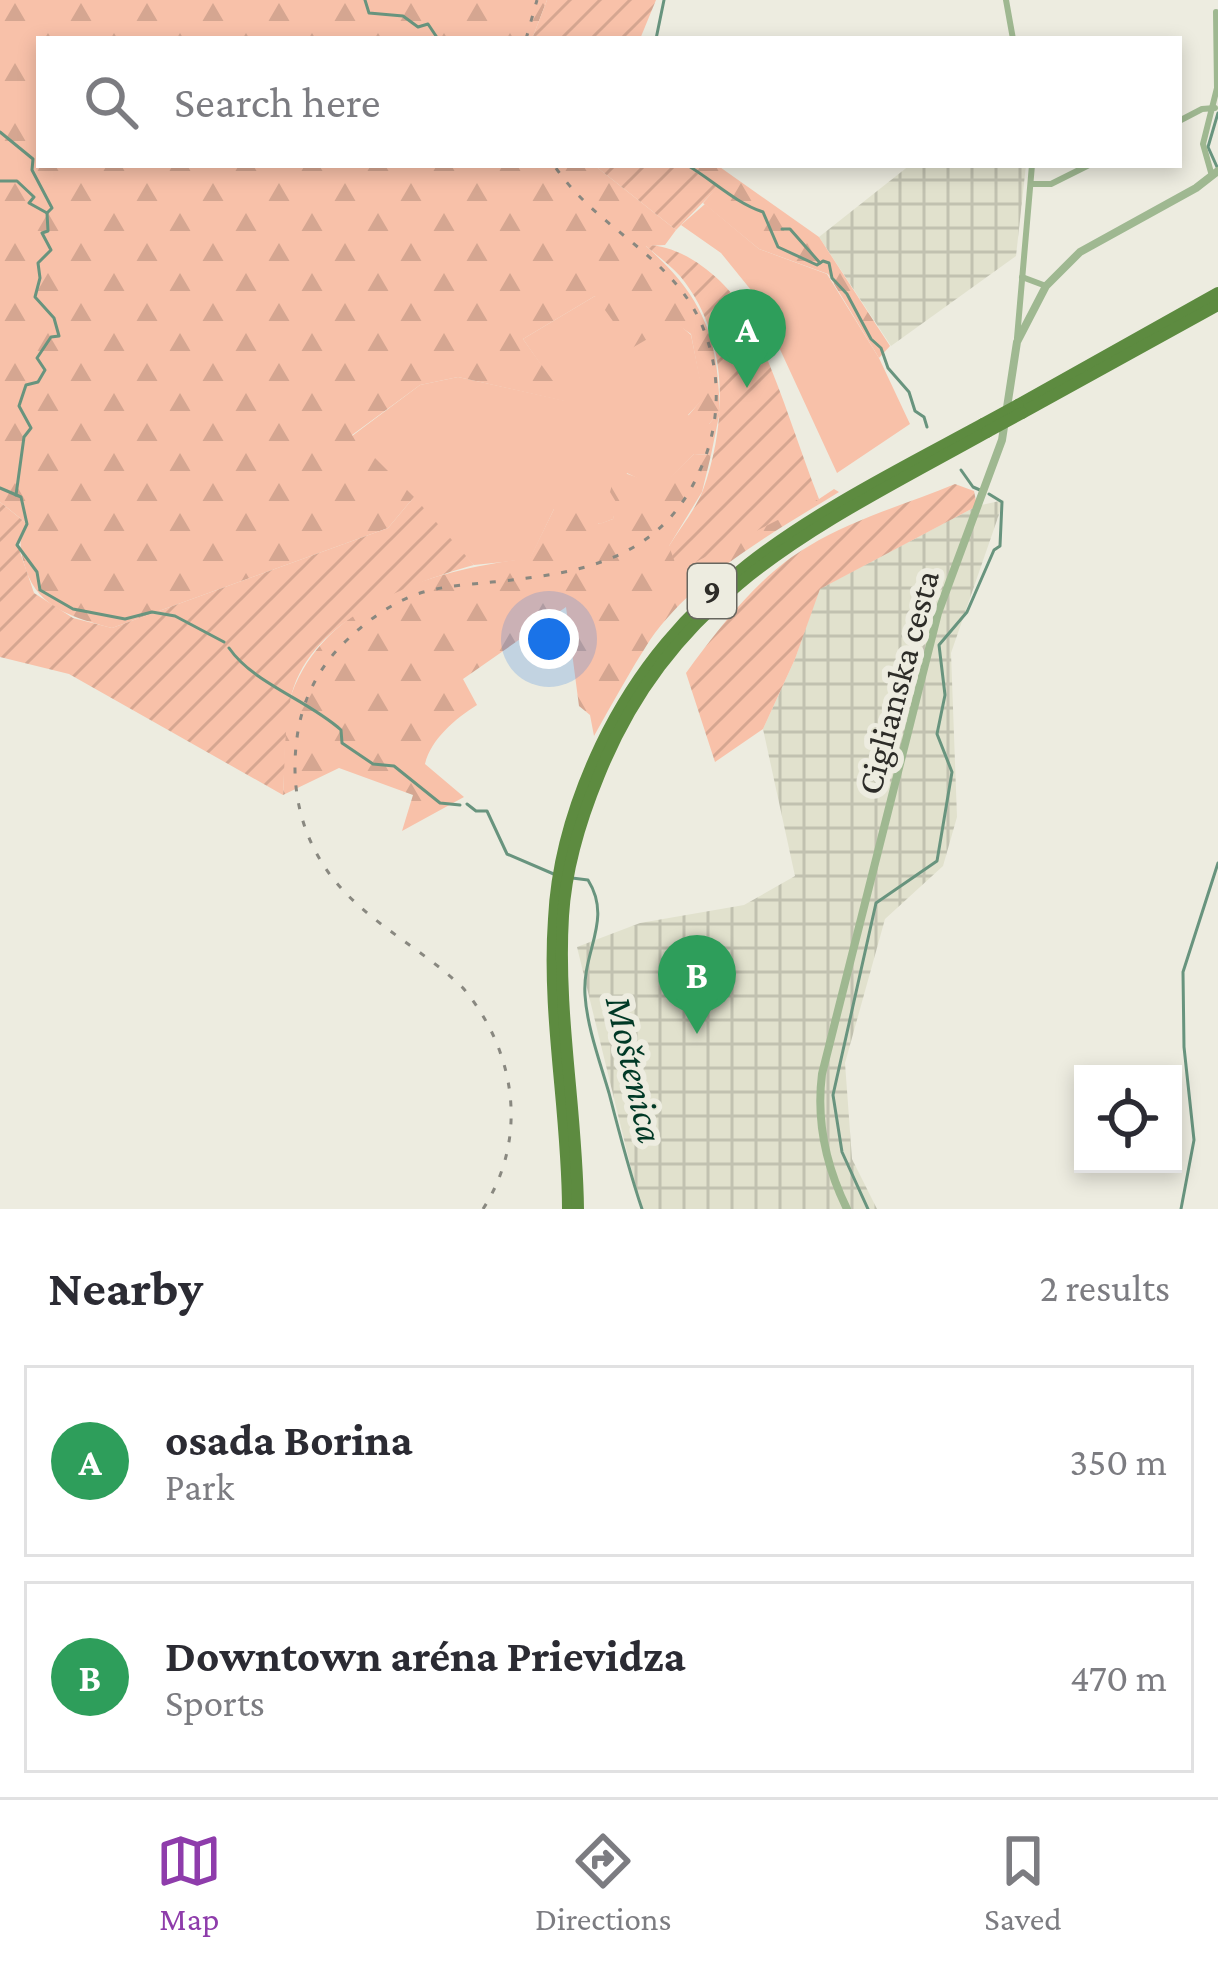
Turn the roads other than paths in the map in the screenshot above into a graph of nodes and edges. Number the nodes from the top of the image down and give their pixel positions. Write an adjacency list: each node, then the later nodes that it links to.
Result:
1 (1006, 0): 3 (street)
2 (1216, 12): 4 (street)
3 (1012, 36)
4 (1215, 108): 5 (street); 8 (street)
5 (1182, 120)
6 (1032, 168): 9 (street, Ciglianska cesta)
7 (1083, 168): 9 (street)
8 (1216, 173): 11 (street)
9 (1031, 184): 10 (street, Ciglianska cesta)
10 (1022, 278): 11 (street); 14 (street, Ciglianska cesta)
11 (1046, 286): 14 (street)
12 (1218, 293): 15 (main road, 9)
13 (1218, 305): 15 (main road, 9)
14 (1017, 342): 19 (street, Ciglianska cesta)
15 (1020, 409): 16 (main road, 9, bridge)
16 (561, 888): 17 (main road, 9); 18 (main road, 9)
17 (564, 1209)
18 (578, 1209)
19 (847, 1209)

